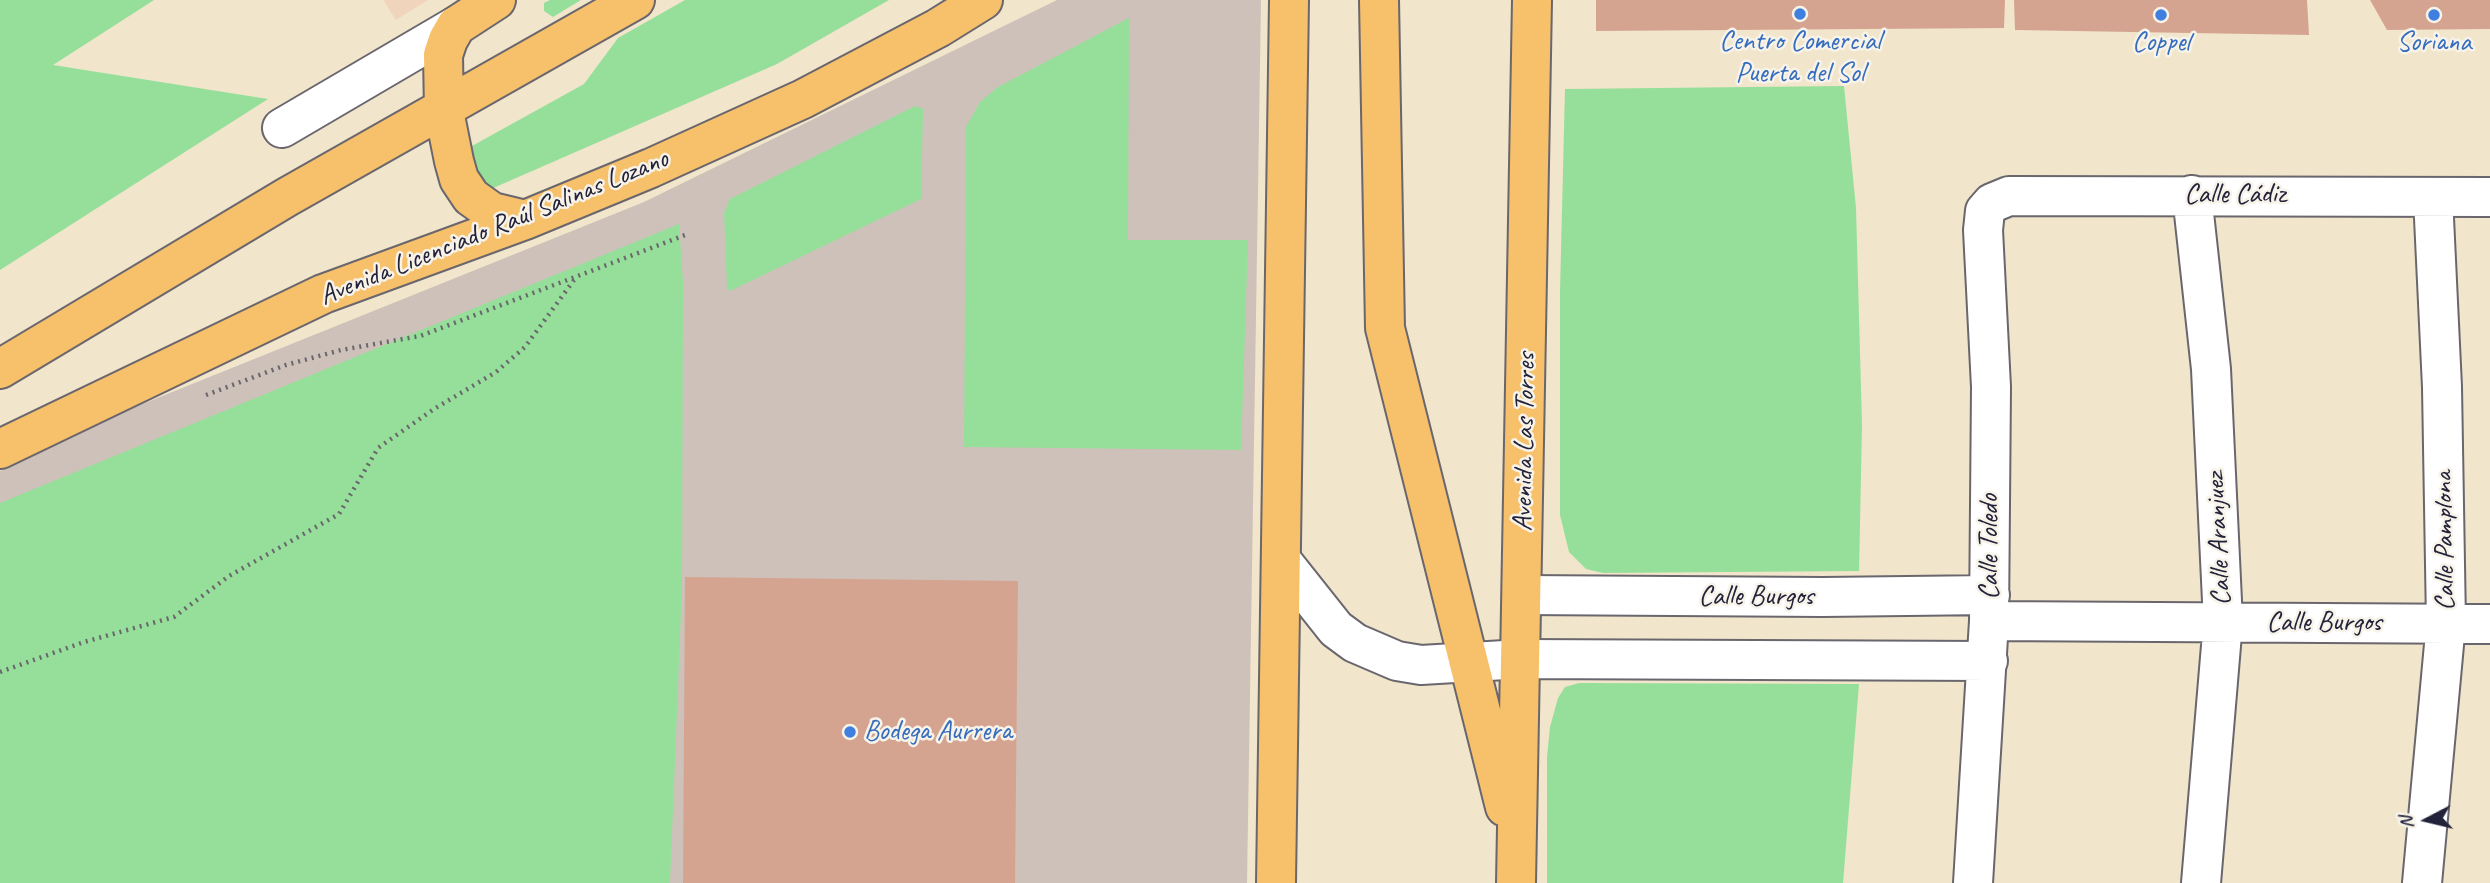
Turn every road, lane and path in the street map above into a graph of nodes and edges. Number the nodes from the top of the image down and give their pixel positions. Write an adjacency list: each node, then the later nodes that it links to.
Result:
1 (496, 0): 7 (main road)
2 (635, 0): 8 (main road)
3 (983, 0): 14 (main road, Avenida Licenciado Raúl Salinas Lozano)
4 (1289, 0): 20 (main road)
5 (1379, 0): 28 (main road)
6 (1532, 0): 21 (main road, Avenida Las Torres)
7 (456, 26): 8 (main road); 9 (street)
8 (444, 111): 14 (main road); 17 (main road)
9 (282, 128)
10 (2192, 195): 11 (street, Calle Cádiz); 13 (street, Calle Cádiz); 23 (street, Calle Aranjuez)
11 (2433, 197): 12 (street, Calle Cádiz); 24 (street, Calle Pamplona)
12 (2490, 197)
13 (1985, 211): 22 (street, Calle Toledo)
14 (525, 220): 19 (main road, Avenida Licenciado Raúl Salinas Lozano)
15 (688, 234): 16 (path)
16 (575, 279): 18 (path); 29 (path)
17 (0, 369)
18 (195, 399)
19 (0, 449)
20 (1282, 561): 28 (street); 31 (main road)
21 (1523, 595): 22 (street, Calle Burgos); 26 (main road, Avenida Las Torres)
22 (1990, 608): 23 (street, Calle Burgos); 27 (street, Calle Toledo)
23 (2223, 622): 24 (street, Calle Burgos); 33 (street, Calle Aranjuez)
24 (2446, 623): 25 (street, Calle Burgos); 34 (street, Calle Pamplona)
25 (2490, 624)
26 (1522, 659): 27 (street); 28 (street); 30 (main road, Avenida Las Torres)
27 (1988, 661): 32 (street, Calle Toledo)
28 (1470, 663): 30 (main road)
29 (0, 672)
30 (1517, 871)
31 (1276, 883)
32 (1973, 883)
33 (2201, 883)
34 (2421, 883)

